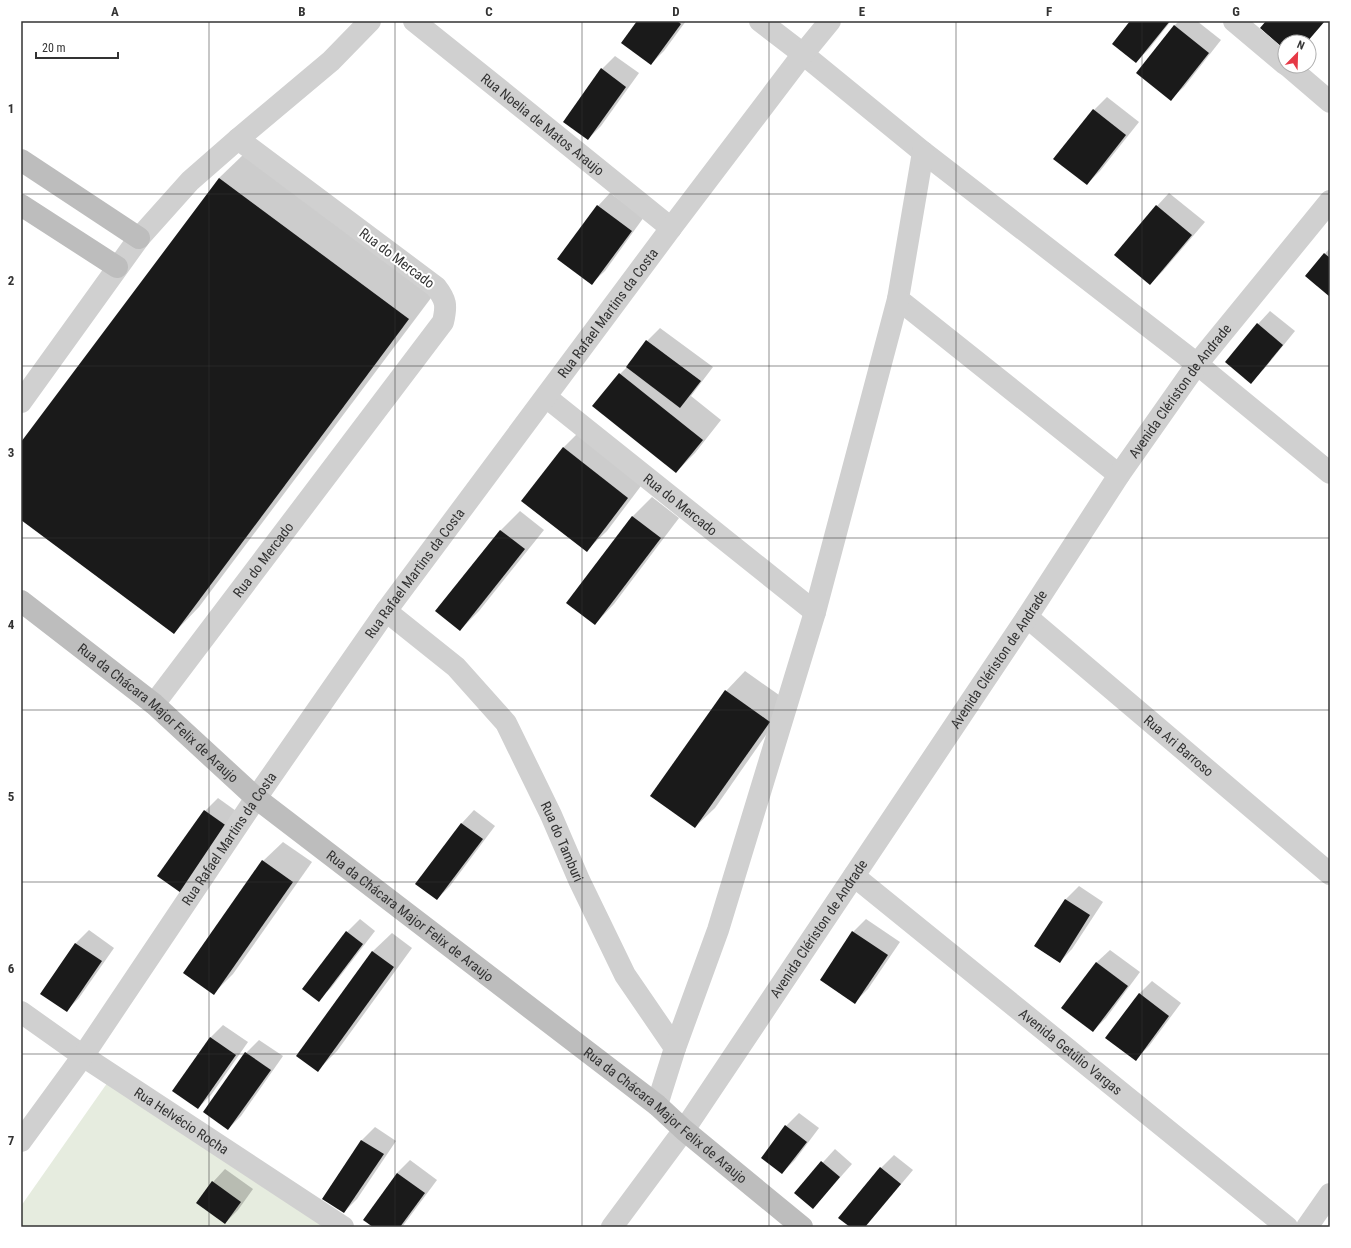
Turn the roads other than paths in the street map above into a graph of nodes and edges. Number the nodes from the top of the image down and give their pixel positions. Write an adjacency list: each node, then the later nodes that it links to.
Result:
1 (370, 21): 10 (street)
2 (414, 21): 15 (street, Rua Noelia de Matos Araujo)
3 (760, 21): 6 (street)
4 (830, 21): 6 (street, Rua Rafael Martins da Costa)
5 (1234, 21): 7 (street)
6 (803, 54): 11 (street); 15 (street, Rua Rafael Martins da Costa)
7 (1277, 57)
8 (1297, 74): 9 (street)
9 (1330, 102)
10 (238, 139): 16 (street); 28 (street, Rua do Mercado)
11 (923, 152): 18 (street); 19 (street)
12 (21, 160): 16 (street)
13 (1330, 201): 19 (street, Avenida Clériston de Andrade)
14 (21, 205): 17 (street)
15 (671, 228): 20 (street, Rua Rafael Martins da Costa)
16 (139, 238): 17 (street)
17 (117, 267): 21 (street)
18 (898, 298): 23 (street); 26 (street)
19 (1197, 364): 22 (street); 23 (street, Avenida Clériston de Andrade)
20 (546, 397): 25 (street, Rua Rafael Martins da Costa); 26 (street, Rua do Mercado)
21 (21, 402)
22 (1330, 473)
23 (1119, 476): 27 (street, Avenida Clériston de Andrade)
24 (21, 601): 28 (street, Rua da Chácara Major Felix de Araujo)
25 (386, 611): 29 (street, Rua Rafael Martins da Costa); 33 (street, Rua do Tamburi)
26 (815, 612): 33 (street)
27 (1028, 617): 30 (street, Rua Ari Barroso); 31 (street, Avenida Clériston de Andrade)
28 (154, 704): 29 (street, Rua da Chácara Major Felix de Araujo)
29 (256, 798): 34 (street, Rua Rafael Martins da Costa); 35 (street, Rua da Chácara Major Felix de Araujo)
30 (1330, 874)
31 (854, 876): 36 (street, Avenida Clériston de Andrade); 42 (street, Avenida Getúlio Vargas)
32 (21, 1012): 34 (street, Rua Helvécio Rocha)
33 (676, 1048): 35 (street)
34 (83, 1056): 37 (street, Rua Rafael Martins da Costa); 39 (street, Rua Helvécio Rocha)
35 (657, 1105): 36 (street, Rua da Chácara Major Felix de Araujo)
36 (684, 1130): 40 (street, Avenida Clériston de Andrade); 41 (street, Rua da Chácara Major Felix de Araujo)
37 (21, 1141)
38 (1330, 1194): 43 (street)
39 (343, 1227)
40 (612, 1227)
41 (802, 1227)
42 (1287, 1227)
43 (1308, 1227)

